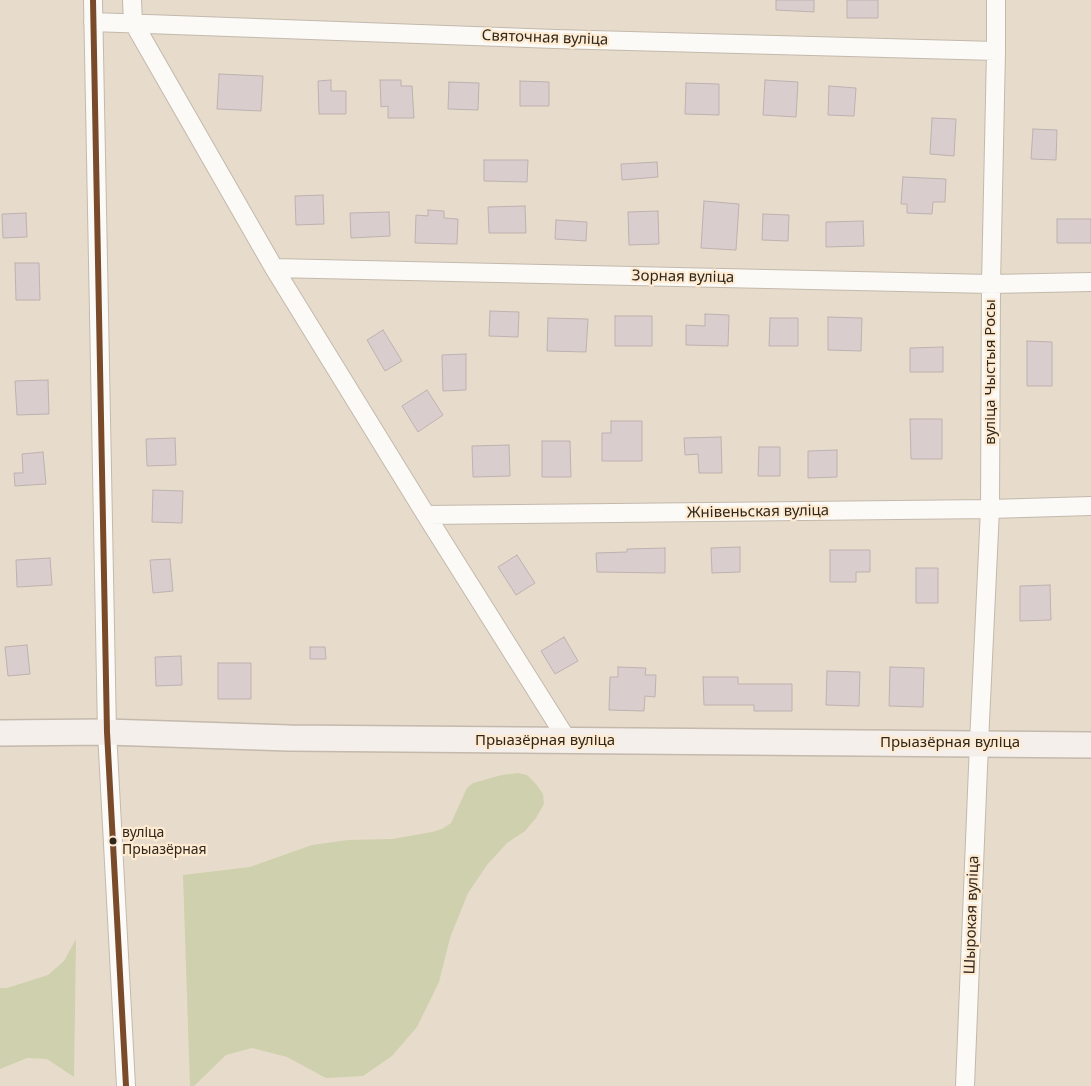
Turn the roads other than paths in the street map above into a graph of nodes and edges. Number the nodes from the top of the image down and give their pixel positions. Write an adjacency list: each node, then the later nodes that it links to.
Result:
1 (93, 0): 4 (street)
2 (132, 0): 5 (street)
3 (996, 0): 6 (street, вуліца Чыстыя Росы)
4 (93, 22): 5 (street, Святочная вуліца); 13 (street)
5 (133, 22): 6 (street, Святочная вуліца); 7 (street)
6 (996, 51): 9 (street, вуліца Чыстыя Росы)
7 (274, 268): 9 (street, Зорная вуліца); 12 (street)
8 (1091, 282): 9 (street, Зорная вуліца)
9 (991, 284): 11 (street, вуліца Чыстыя Росы)
10 (1091, 506): 11 (street, Жнівеньская вуліца)
11 (990, 509): 12 (street, Жнівеньская вуліца); 16 (street, вуліца Чыстыя Росы)
12 (426, 515): 15 (street)
13 (107, 732): 14 (street, Прыазёрная вуліца); 15 (street, Прыазёрная вуліца); 18 (street)
14 (0, 733)
15 (568, 741): 16 (street, Прыазёрная вуліца)
16 (979, 743): 17 (street, Прыазёрная вуліца); 19 (street, Шырокая вуліца)
17 (1091, 745)
18 (126, 1086)
19 (965, 1086)

